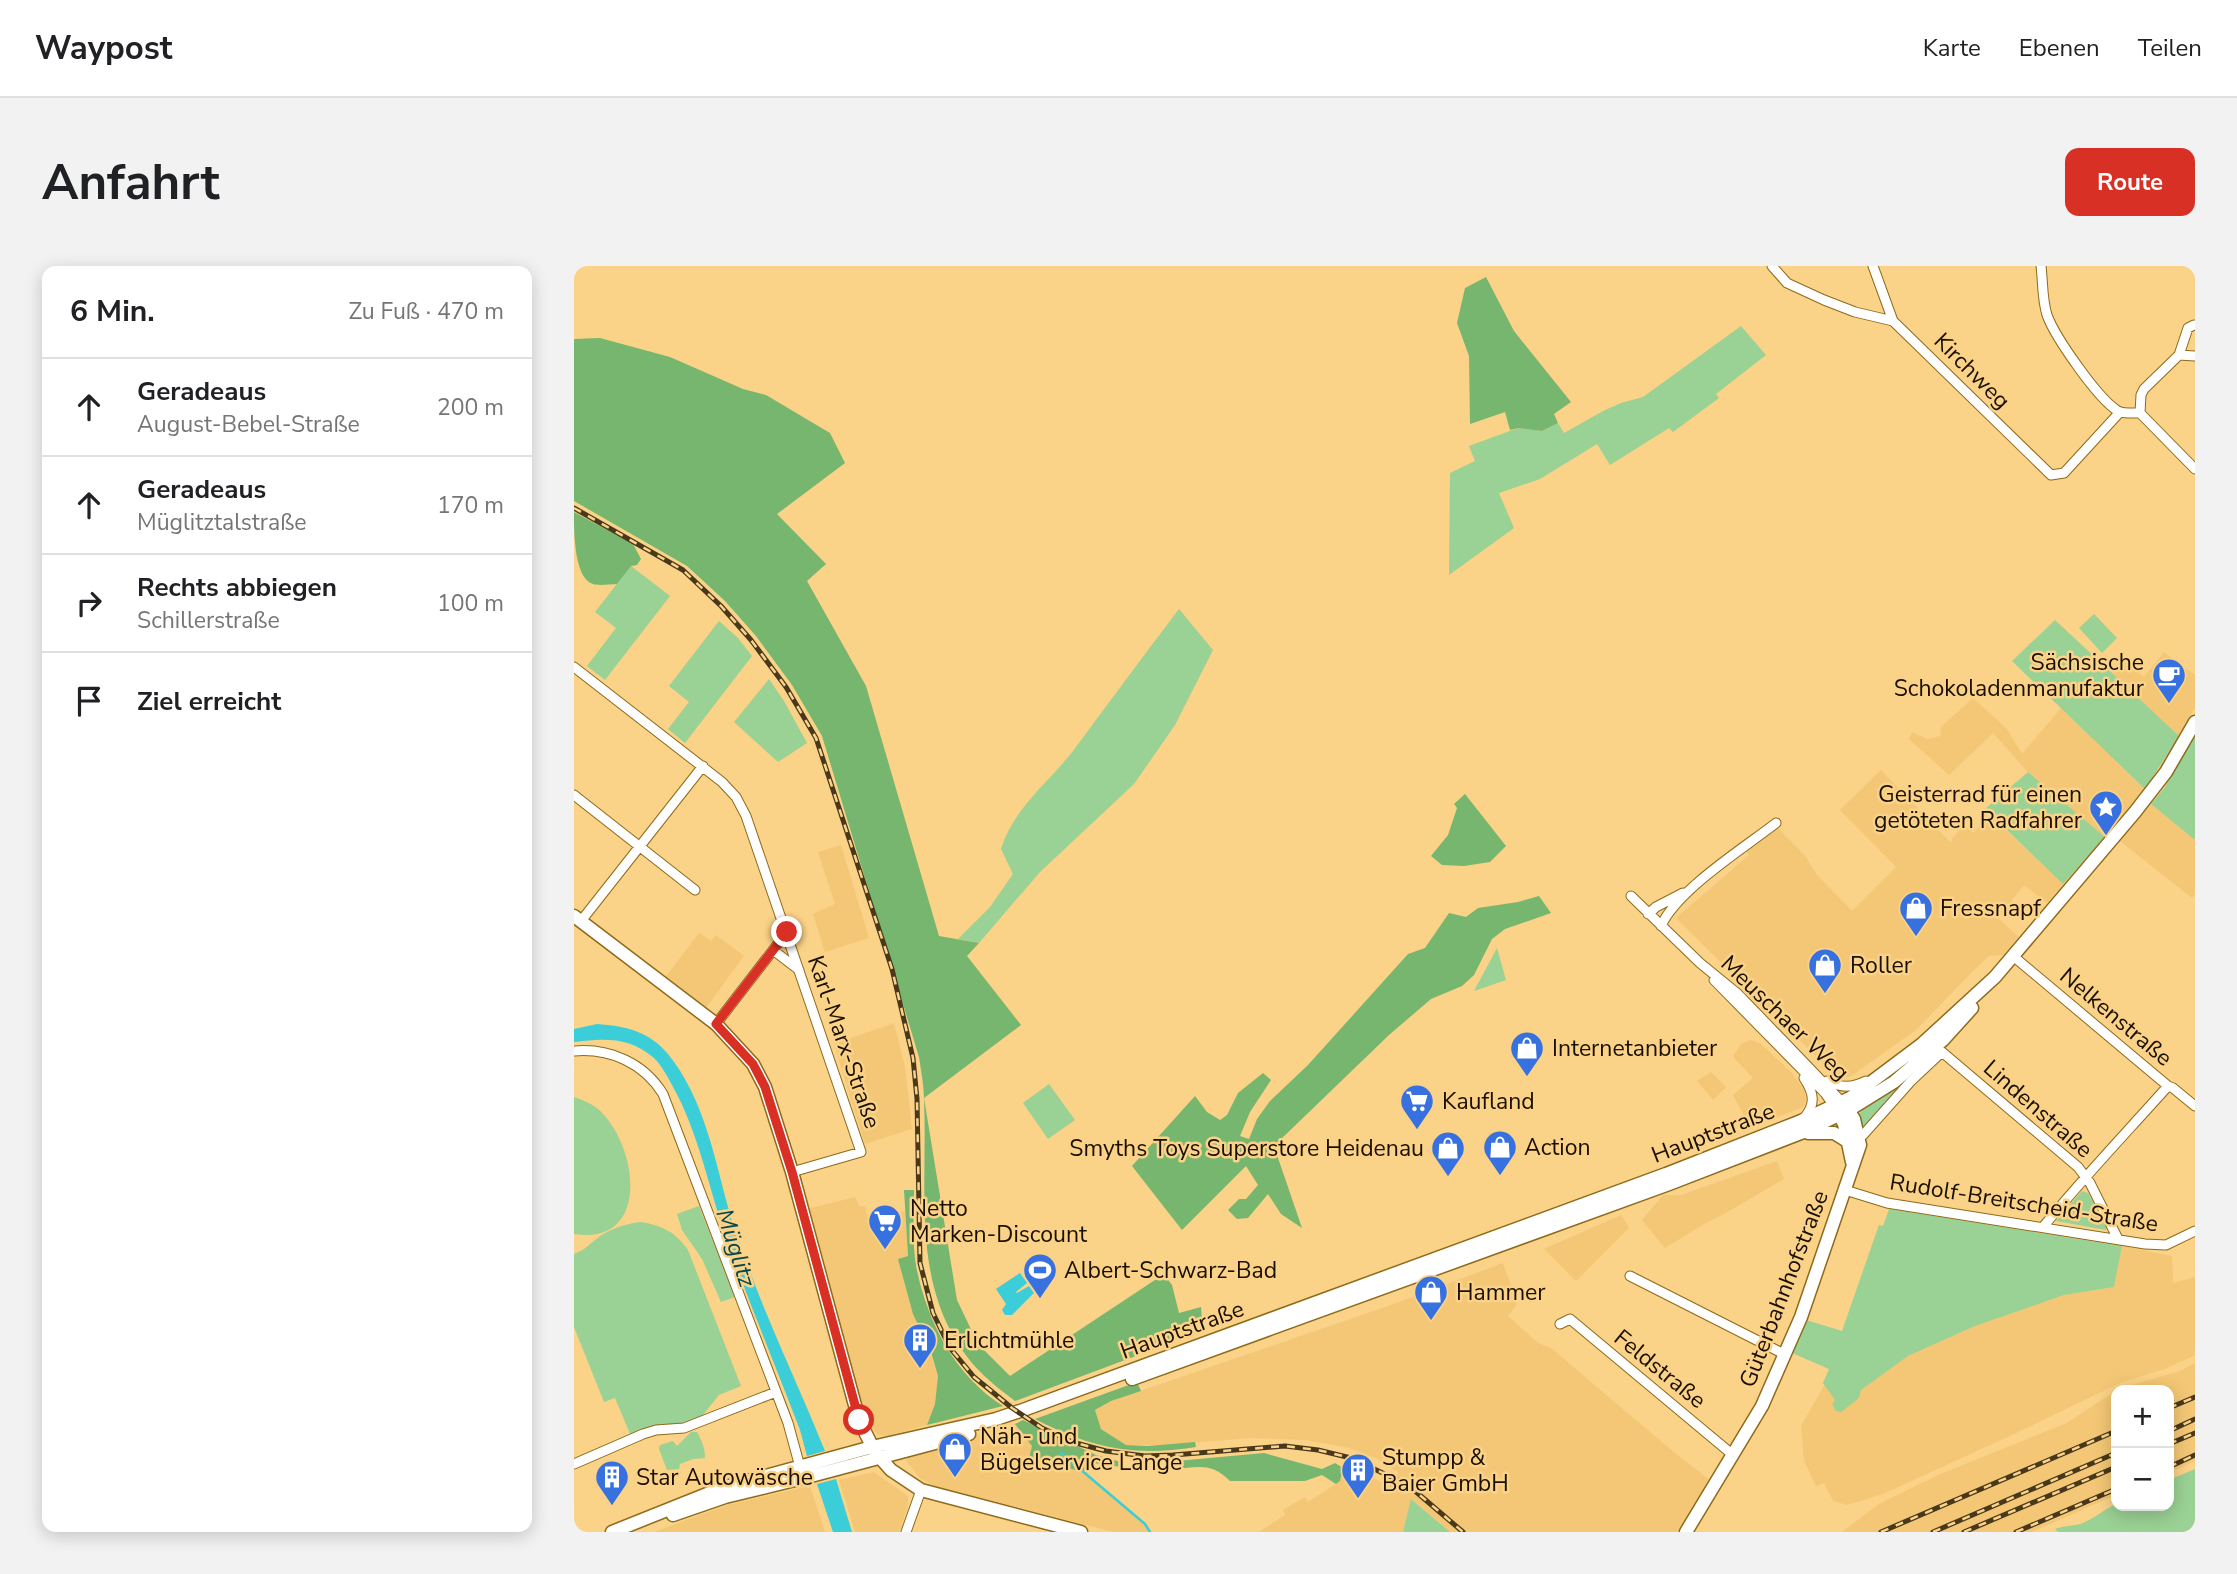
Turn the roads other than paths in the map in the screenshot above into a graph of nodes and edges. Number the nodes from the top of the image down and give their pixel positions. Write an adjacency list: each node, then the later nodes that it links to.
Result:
1 (1772, 266): 4 (street)
2 (1873, 266): 4 (street)
3 (2041, 266): 8 (street)
4 (1893, 321): 8 (street, Kirchweg)
5 (2193, 325): 6 (street)
6 (2179, 355): 7 (street); 9 (street)
7 (2195, 356)
8 (2120, 412): 9 (street)
9 (2140, 414): 10 (street)
10 (2195, 469)
11 (574, 667): 13 (street, Karl-Marx-Straße)
12 (2195, 722): 25 (main road)
13 (703, 766): 16 (street); 23 (street, Karl-Marx-Straße)
14 (574, 795): 16 (street)
15 (1776, 823): 18 (street)
16 (639, 846): 17 (street); 21 (street)
17 (695, 890)
18 (1688, 891): 20 (street); 22 (street)
19 (1632, 896): 20 (street, Meuschaer Weg)
20 (1648, 914): 22 (street, Meuschaer Weg)
21 (577, 918): 29 (main road)
22 (1661, 926): 26 (street, Meuschaer Weg)
23 (787, 932): 24 (street); 27 (street, Karl-Marx-Straße)
24 (773, 950): 27 (street); 29 (street)
25 (2013, 956): 28 (main road); 34 (street, Nelkenstraße)
26 (1700, 963): 31 (street, Meuschaer Weg); 33 (street, Meuschaer Weg)
27 (800, 971): 39 (street, Karl-Marx-Straße)
28 (1995, 976): 32 (main road); 36 (main road)
29 (716, 1024): 39 (main road)
30 (574, 1051): 48 (street)
31 (1793, 1062): 36 (street, Meuschaer Weg); 37 (street)
32 (1896, 1065): 33 (street); 36 (main road)
33 (1818, 1075): 36 (street, Meuschaer Weg)
34 (2168, 1086): 35 (street, Nelkenstraße); 40 (street)
35 (2195, 1106)
36 (1841, 1108): 37 (main road, Hauptstraße); 38 (main road)
37 (1801, 1127): 38 (main road); 49 (main road, Hauptstraße)
38 (1854, 1140): 40 (street, Lindenstraße); 41 (main road, Güterbahnhofstraße)
39 (792, 1172): 49 (main road)
40 (2086, 1176): 42 (street); 44 (street, Lindenstraße)
41 (1845, 1190): 42 (street, Rudolf-Breitscheid-Straße); 47 (main road, Güterbahnhofstraße)
42 (2043, 1227): 44 (street, Rudolf-Breitscheid-Straße)
43 (2195, 1231): 44 (street, Rudolf-Breitscheid-Straße)
44 (2118, 1239)
45 (1630, 1276): 47 (street)
46 (1560, 1324): 50 (street, Feldstraße)
47 (1784, 1354): 50 (main road, Güterbahnhofstraße)
48 (776, 1392): 51 (street); 52 (street)
49 (876, 1452): 52 (main road, Hauptstraße); 53 (main road)
50 (1733, 1455): 58 (main road, Güterbahnhofstraße)
51 (574, 1464)
52 (806, 1469): 54 (main road, Hauptstraße); 55 (main road, Hauptstraße)
53 (921, 1490): 56 (street); 57 (main road)
54 (612, 1532)
55 (632, 1532)
56 (906, 1532)
57 (1081, 1532)
58 (1686, 1532)

